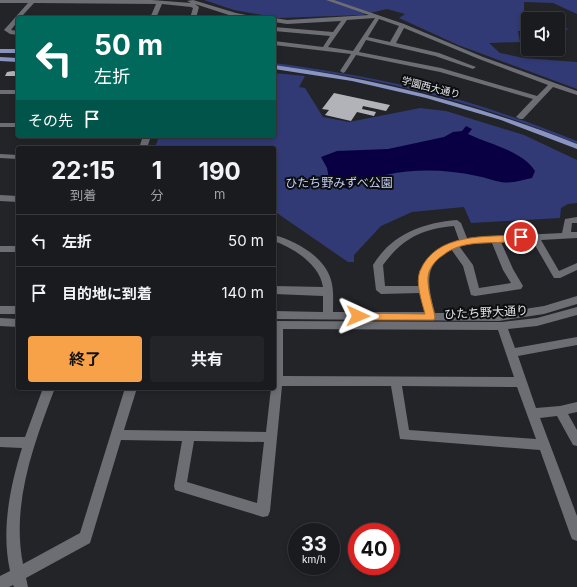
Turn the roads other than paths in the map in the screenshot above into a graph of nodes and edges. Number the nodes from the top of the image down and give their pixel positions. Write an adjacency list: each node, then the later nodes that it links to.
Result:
1 (33, 0): 4 (street); 5 (street); 7 (street)
2 (178, 0): 10 (street)
3 (329, 0): 11 (street)
4 (0, 1)
5 (144, 1): 6 (street)
6 (160, 2): 8 (street); 9 (street)
7 (19, 16)
8 (154, 16)
9 (194, 16)
10 (234, 16)
11 (378, 17): 13 (street); 15 (street); 19 (street)
12 (16, 19): 17 (street)
13 (345, 19): 14 (street); 18 (street)
14 (276, 20)
15 (402, 26): 21 (street); 28 (street)
16 (276, 29): 18 (street)
17 (16, 33)
18 (334, 34): 22 (street)
19 (364, 38): 21 (street); 25 (street)
20 (276, 43): 22 (street)
21 (393, 43): 33 (street)
22 (324, 49): 25 (street)
23 (0, 51): 24 (main road)
24 (16, 52)
25 (354, 54): 34 (street); 35 (street)
26 (0, 55): 27 (main road)
27 (16, 55)
28 (481, 58): 33 (street); 36 (street)
29 (0, 61): 30 (main road)
30 (16, 61)
31 (276, 62): 34 (main road, 学園西大通り)
32 (276, 67): 45 (main road, 学園西大通り)
33 (473, 67): 35 (street)
34 (343, 71): 41 (main road, 学園西大通り)
35 (465, 77): 40 (street)
36 (552, 84): 39 (street); 40 (street)
37 (0, 92): 38 (street)
38 (16, 92)
39 (577, 93)
40 (536, 98): 41 (street)
41 (520, 117): 44 (main road, 学園西大通り)
42 (0, 125): 43 (street)
43 (16, 125)
44 (577, 139)
45 (577, 147)
46 (0, 156): 47 (street)
47 (16, 157)
48 (0, 198): 49 (street)
49 (16, 199)
50 (577, 220): 51 (street)
51 (566, 234): 52 (street); 53 (street)
52 (577, 234)
53 (535, 236): 55 (street); 60 (street)
54 (276, 238): 63 (street)
55 (495, 239): 56 (street); 57 (street)
56 (464, 241): 57 (street); 62 (street)
57 (453, 245): 62 (street)
58 (0, 248): 59 (street)
59 (16, 249)
60 (577, 266)
61 (276, 290): 63 (street)
62 (424, 290): 69 (street)
63 (327, 291): 68 (street)
64 (577, 300): 69 (street, ひたち野大通り)
65 (0, 310): 66 (street)
66 (16, 310)
67 (577, 311): 74 (street, ひたち野大通り)
68 (328, 316): 69 (street, ひたち野大通り); 70 (street, ひたち野大通り)
69 (430, 317)
70 (276, 321)
71 (276, 321): 74 (street, ひたち野大通り)
72 (16, 322): 73 (street)
73 (0, 323)
74 (502, 326): 76 (street)
75 (577, 341): 76 (street)
76 (511, 353): 79 (street)
77 (276, 381): 78 (street)
78 (396, 382): 79 (street); 92 (street)
79 (521, 382): 85 (street)
80 (48, 390): 91 (street)
81 (130, 390): 86 (street)
82 (275, 390): 88 (street)
83 (577, 407): 84 (street)
84 (560, 411): 85 (street); 89 (street)
85 (532, 413): 92 (street)
86 (116, 435): 87 (street); 94 (street)
87 (189, 436): 88 (street); 88 (street)
88 (271, 437)
89 (577, 441)
90 (0, 442): 91 (street)
91 (28, 443): 94 (street)
92 (543, 445): 93 (street)
93 (577, 534)
94 (19, 581): 95 (street)
95 (0, 584)

